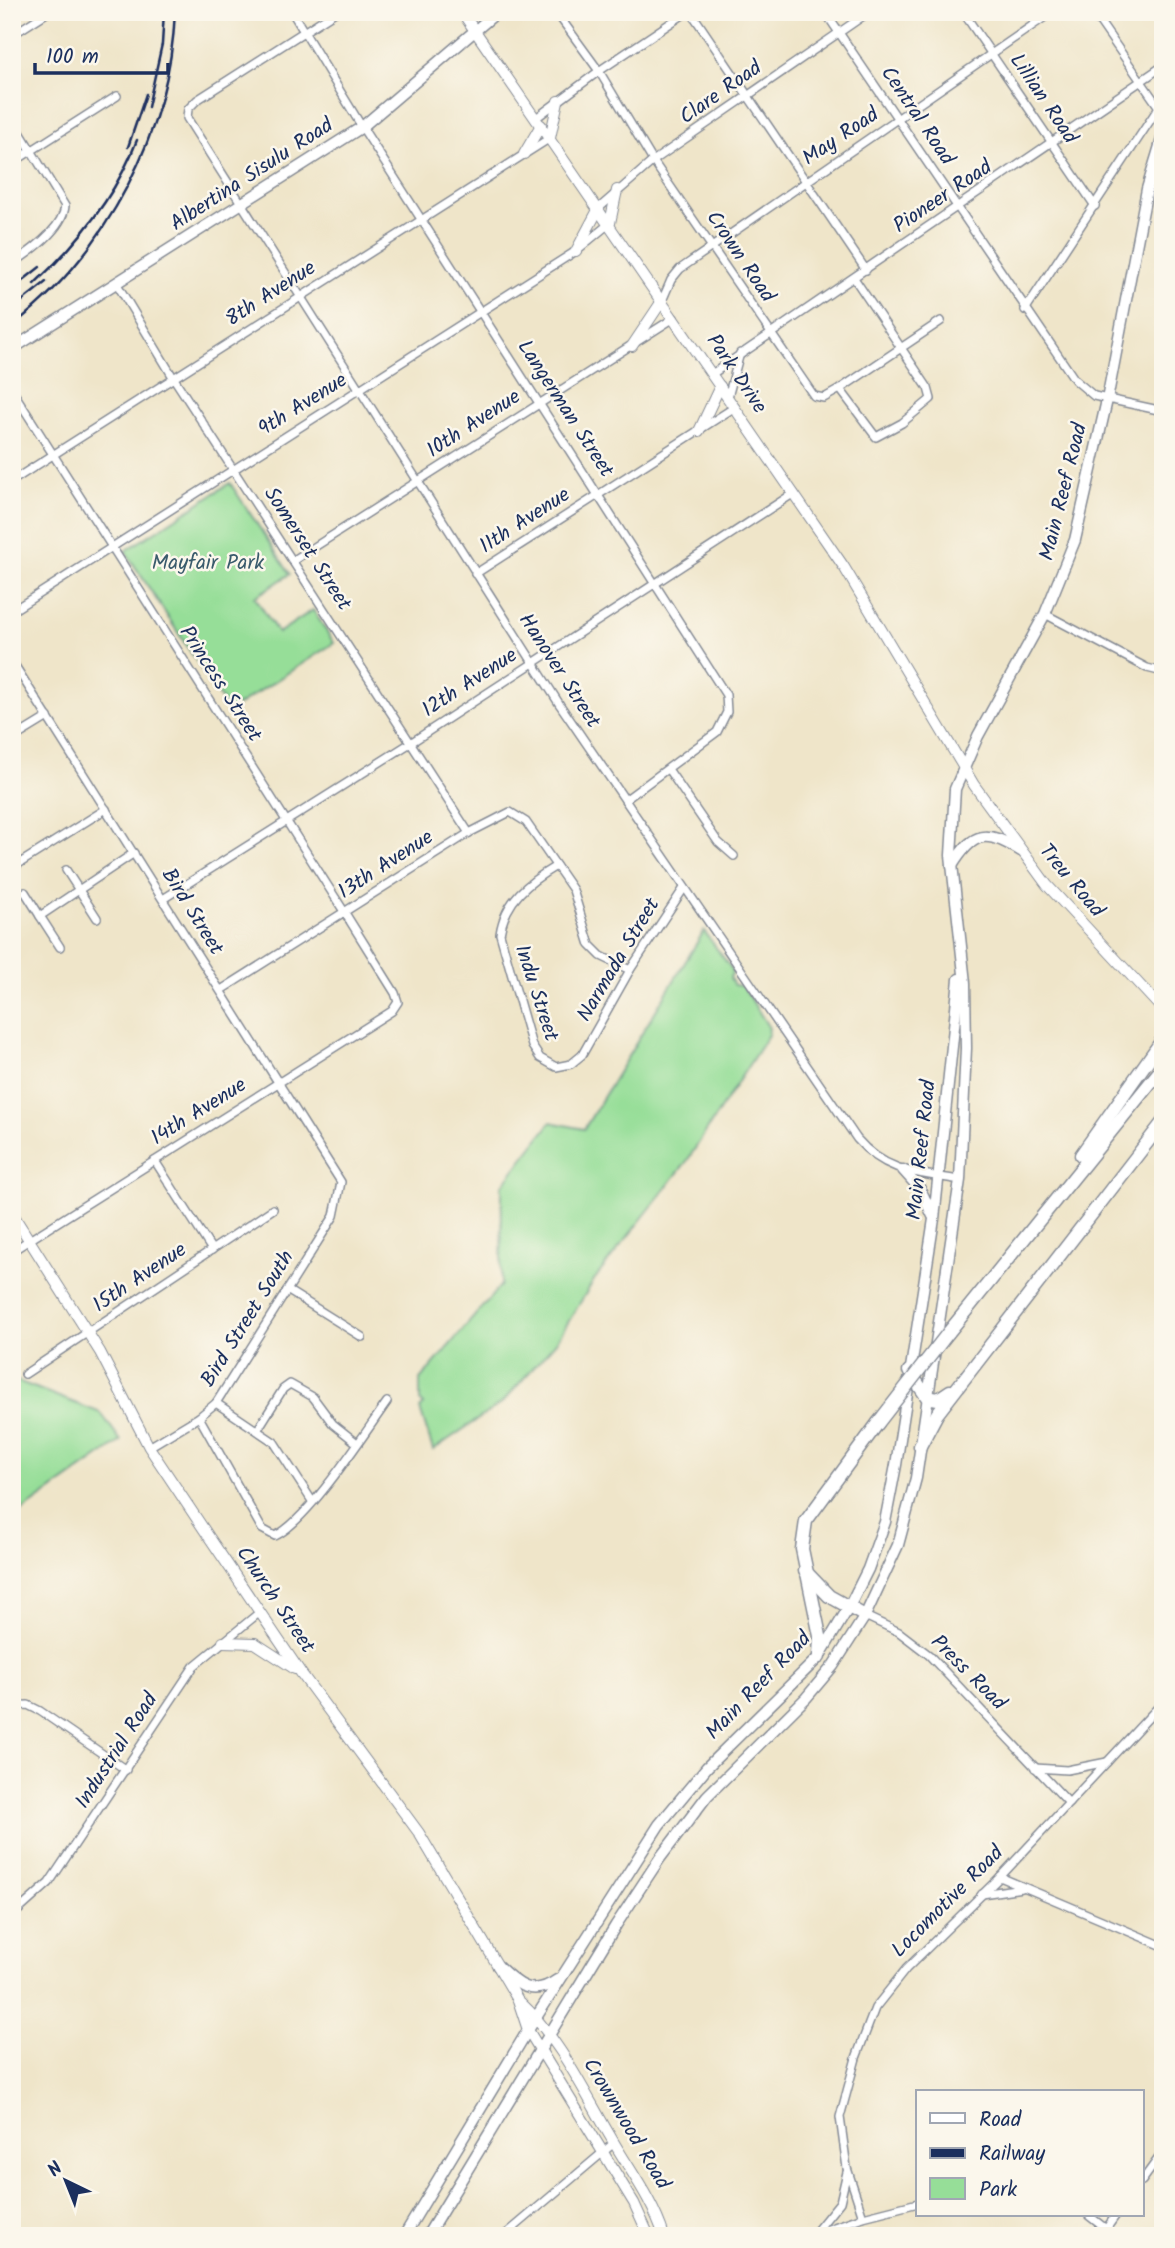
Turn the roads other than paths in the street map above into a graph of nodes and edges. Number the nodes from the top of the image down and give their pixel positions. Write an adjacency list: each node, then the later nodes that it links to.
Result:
1 (48, 12): 16 (street)
2 (292, 12): 14 (street, Langerman Street)
3 (335, 12): 14 (street)
4 (462, 12): 13 (main road, Park Drive)
5 (497, 12): 13 (main road, Albertina Sisulu Road)
6 (556, 12): 19 (street, Crown Road)
7 (689, 12): 19 (street); 22 (street)
8 (825, 12): 15 (street, Central Road)
9 (869, 12): 15 (street, Clare Road)
10 (962, 12): 17 (street, Lillian Road)
11 (1052, 12): 17 (street, May Road)
12 (1093, 12): 20 (street)
13 (473, 30): 27 (main road, Park Drive); 28 (main road, Albertina Sisulu Road)
14 (305, 32): 28 (street, Langerman Street); 38 (street, Hanover Street)
15 (839, 33): 22 (street, Clare Road); 26 (street, Central Road)
16 (12, 35)
17 (991, 54): 26 (street, May Road); 31 (street, Lillian Road)
18 (1163, 66): 20 (street, Pioneer Road)
19 (599, 71): 23 (street); 34 (street, Crown Road)
20 (1141, 82): 24 (street); 31 (street, Pioneer Road)
21 (117, 96): 32 (street)
22 (746, 97): 34 (street, Clare Road); 36 (street)
23 (558, 101): 27 (street); 30 (main road)
24 (1161, 110): 39 (street)
25 (12, 118): 32 (street)
26 (898, 119): 36 (street, May Road); 41 (street, Central Road)
27 (538, 122): 30 (main road, Park Drive); 33 (main road)
28 (362, 127): 38 (main road, Albertina Sisulu Road); 42 (street, Langerman Street)
29 (1163, 136): 68 (main road, Main Reef Road)
30 (550, 138): 33 (street, 8th Avenue); 40 (main road, Park Drive)
31 (1052, 144): 39 (street, Lillian Road); 41 (street, Pioneer Road)
32 (32, 151): 35 (street); 46 (street)
33 (524, 154): 42 (street, 8th Avenue)
34 (653, 161): 37 (street, Clare Road); 44 (street, Crown Road)
35 (12, 163)
36 (805, 182): 44 (street, May Road); 47 (street)
37 (617, 190): 40 (street, Clare Road); 43 (main road)
38 (241, 205): 49 (main road, Albertina Sisulu Road); 50 (street, Hanover Street)
39 (1095, 206): 52 (street)
40 (598, 208): 43 (main road, Park Drive); 45 (main road)
41 (958, 208): 47 (street, Pioneer Road); 52 (street, Central Road)
42 (421, 218): 50 (street, 8th Avenue); 53 (street, Langerman Street)
43 (610, 223): 45 (street, 9th Avenue); 51 (main road, Park Drive)
44 (712, 247): 51 (street, May Road); 56 (street, Crown Road)
45 (576, 251): 53 (street, 9th Avenue)
46 (12, 264)
47 (866, 270): 48 (street, Pioneer Road)
48 (854, 278): 56 (street, Pioneer Road); 58 (street)
49 (117, 284): 59 (main road, Albertina Sisulu Road); 62 (street, Somerset Street)
50 (300, 297): 62 (street, 8th Avenue); 66 (street, Hanover Street)
51 (663, 301): 54 (main road, Park Drive); 57 (main road)
52 (1025, 310): 68 (street, Central Road)
53 (480, 312): 66 (street, 9th Avenue); 69 (street, Langerman Street)
54 (674, 318): 57 (street, 10th Avenue); 61 (main road, Park Drive)
55 (941, 321): 58 (street)
56 (771, 334): 60 (street, Pioneer Road); 64 (street, Crown Road)
57 (632, 346): 69 (street, 10th Avenue)
58 (900, 348): 64 (street); 64 (street)
59 (12, 349)
60 (740, 352): 61 (street, Pioneer Road); 67 (street)
61 (712, 374): 63 (main road, Park Drive)
62 (173, 377): 73 (street, 8th Avenue); 74 (street, Somerset Street)
63 (720, 386): 67 (main road, Park Drive); 72 (main road)
64 (840, 389)
65 (12, 390): 73 (street, Princess Street)
66 (359, 391): 74 (street, 9th Avenue); 76 (street, Hanover Street)
67 (728, 397): 70 (main road, Park Drive)
68 (1107, 400): 71 (street, Central Road); 84 (main road, Main Reef Road)
69 (540, 403): 76 (street, 10th Avenue); 77 (street, Langerman Street)
70 (735, 407): 72 (street, 11th Avenue); 78 (main road, Park Drive)
71 (1163, 411)
72 (699, 431): 77 (street, 11th Avenue)
73 (54, 454): 75 (street, 8th Avenue); 79 (street, Princess Street)
74 (234, 469): 79 (street, 9th Avenue); 80 (street, Somerset Street)
75 (12, 481)
76 (418, 482): 80 (street, 10th Avenue); 81 (street, Hanover Street)
77 (599, 493): 81 (street, 11th Avenue); 82 (street, Langerman Street)
78 (794, 493): 82 (street, 12th Avenue); 91 (main road, Park Drive)
79 (111, 546): 83 (street, 9th Avenue); 95 (street, Princess Street)
80 (294, 560): 90 (street, Somerset Street)
81 (475, 574): 86 (street, Hanover Street)
82 (655, 583): 86 (street, 12th Avenue); 92 (street, Langerman Street)
83 (12, 611)
84 (1045, 614): 87 (street); 91 (main road, Main Reef Road)
85 (12, 662): 88 (street, Bird Street)
86 (533, 663): 90 (street, 12th Avenue); 93 (street, Hanover Street)
87 (1163, 672)
88 (48, 717): 89 (street); 94 (street, Bird Street)
89 (12, 739)
90 (412, 742): 95 (street, 12th Avenue); 96 (street, Somerset Street)
91 (962, 767): 97 (main road, Treu Road); 101 (main road, Main Reef Road)
92 (668, 769): 93 (street, Langerman Street); 99 (street)
93 (625, 800): 104 (street, Hanover Street)
94 (106, 809): 98 (street, Bird Street); 102 (street)
95 (286, 822): 107 (street, 12th Avenue); 108 (street, Princess Street)
96 (469, 832): 100 (street, 13th Avenue); 108 (street, 13th Avenue)
97 (1021, 851): 101 (main road); 116 (main road, Treu Road)
98 (134, 853): 105 (street); 107 (street, Bird Street)
99 (733, 856)
100 (556, 866): 113 (street); 118 (street, Indu Street)
101 (952, 866): 112 (main road, Main Reef Road)
102 (12, 868)
103 (66, 870): 105 (street)
104 (684, 888): 113 (street, Narmada Street); 123 (street, Hanover Street)
105 (79, 890): 109 (street); 110 (street)
106 (24, 892): 109 (street)
107 (163, 899): 114 (street, Bird Street)
108 (345, 912): 114 (street, 13th Avenue); 115 (street, Princess Street)
109 (40, 916): 111 (street)
110 (97, 918)
111 (60, 947)
112 (961, 962): 124 (main road, Main Reef Road); 125 (main road, Main Reef Road)
113 (630, 970): 118 (street, Narmada Street)
114 (221, 990): 120 (street, Bird Street)
115 (397, 998): 120 (street, 14th Avenue)
116 (1163, 1010)
117 (1161, 1041): 127 (highway)
118 (550, 1066)
119 (1163, 1067): 127 (highway)
120 (280, 1083): 122 (street, 14th Avenue); 126 (street, Bird Street)
121 (1163, 1122): 139 (highway)
122 (155, 1161): 131 (street, 14th Avenue); 132 (street)
123 (903, 1170): 124 (street, Hanover Street); 130 (main road)
124 (939, 1177): 125 (street, Hanover Street); 130 (main road, Main Reef Road)
125 (960, 1180): 140 (main road, Main Reef Road)
126 (341, 1182): 134 (street, Bird Street South)
127 (1053, 1200): 149 (highway, bridge)
128 (273, 1209): 132 (street, 15th Avenue)
129 (12, 1213): 131 (main road, Church Street)
130 (934, 1219): 137 (main road, Main Reef Road)
131 (30, 1240): 133 (street, 14th Avenue); 135 (main road, Church Street)
132 (212, 1250): 135 (street, 15th Avenue)
133 (12, 1251)
134 (287, 1290): 136 (street); 142 (street, Bird Street South)
135 (89, 1333): 138 (street, 15th Avenue); 147 (main road, Church Street)
136 (362, 1337)
137 (909, 1371): 140 (highway); 150 (main road, Main Reef Road)
138 (25, 1374)
139 (963, 1379): 140 (highway); 146 (highway)
140 (927, 1397): 146 (main road, Main Reef Road)
141 (387, 1402): 145 (street)
142 (216, 1403): 143 (street, Bird Street South); 144 (street)
143 (199, 1418): 147 (street, Bird Street South); 148 (street)
144 (258, 1429): 145 (street); 148 (street)
145 (357, 1443): 148 (street)
146 (920, 1446): 152 (main road, Main Reef Road)
147 (149, 1447): 151 (main road, Church Street)
148 (312, 1501)
149 (805, 1571): 150 (highway); 154 (highway)
150 (849, 1607): 152 (highway); 154 (main road, Main Reef Road)
151 (260, 1612): 153 (street, Industrial Road); 155 (main road, Church Street)
152 (866, 1616): 159 (street, Press Road); 172 (main road, Main Reef Road)
153 (223, 1642): 155 (main road); 160 (street, Industrial Road)
154 (818, 1657): 168 (main road, Main Reef Road)
155 (302, 1673): 167 (main road, Church Street)
156 (1163, 1702): 158 (street, Locomotive Road)
157 (12, 1706): 160 (street)
158 (1107, 1762): 159 (street); 161 (street, Locomotive Road)
159 (1035, 1768): 161 (street, Press Road)
160 (126, 1770): 165 (street, Industrial Road)
161 (1069, 1803): 162 (street, Locomotive Road)
162 (1000, 1877): 163 (street); 164 (street, Locomotive Road)
163 (1023, 1888): 164 (street); 166 (street)
164 (981, 1895): 177 (street, Locomotive Road)
165 (12, 1916)
166 (1163, 1946)
167 (498, 1966): 168 (main road); 169 (main road, Church Street)
168 (564, 1975): 170 (main road, Main Reef Road)
169 (518, 2000): 170 (main road, Church Street); 171 (main road, Church Street)
170 (537, 2017): 171 (main road, Main Reef Road); 172 (main road, Church Street)
171 (528, 2030): 173 (main road, Church Street); 185 (main road, Main Reef Road)
172 (549, 2035): 173 (main road, Main Reef Road); 174 (main road, Crownwood Road)
173 (541, 2047): 175 (main road, Crownwood Road); 186 (main road, Main Reef Road)
174 (614, 2143): 175 (street); 189 (main road, Crownwood Road)
175 (601, 2152): 187 (street); 188 (main road, Crownwood Road)
176 (1163, 2152): 178 (street)
177 (847, 2168): 182 (street, Locomotive Road); 184 (street, Locomotive Road)
178 (1144, 2177)
179 (916, 2204): 182 (street)
180 (1088, 2216): 183 (street)
181 (1115, 2216): 183 (street)
182 (863, 2217): 184 (street)
183 (1106, 2229): 190 (street)
184 (811, 2235)
185 (404, 2236)
186 (427, 2236)
187 (505, 2236)
188 (649, 2236)
189 (664, 2236)
190 (1101, 2236)

